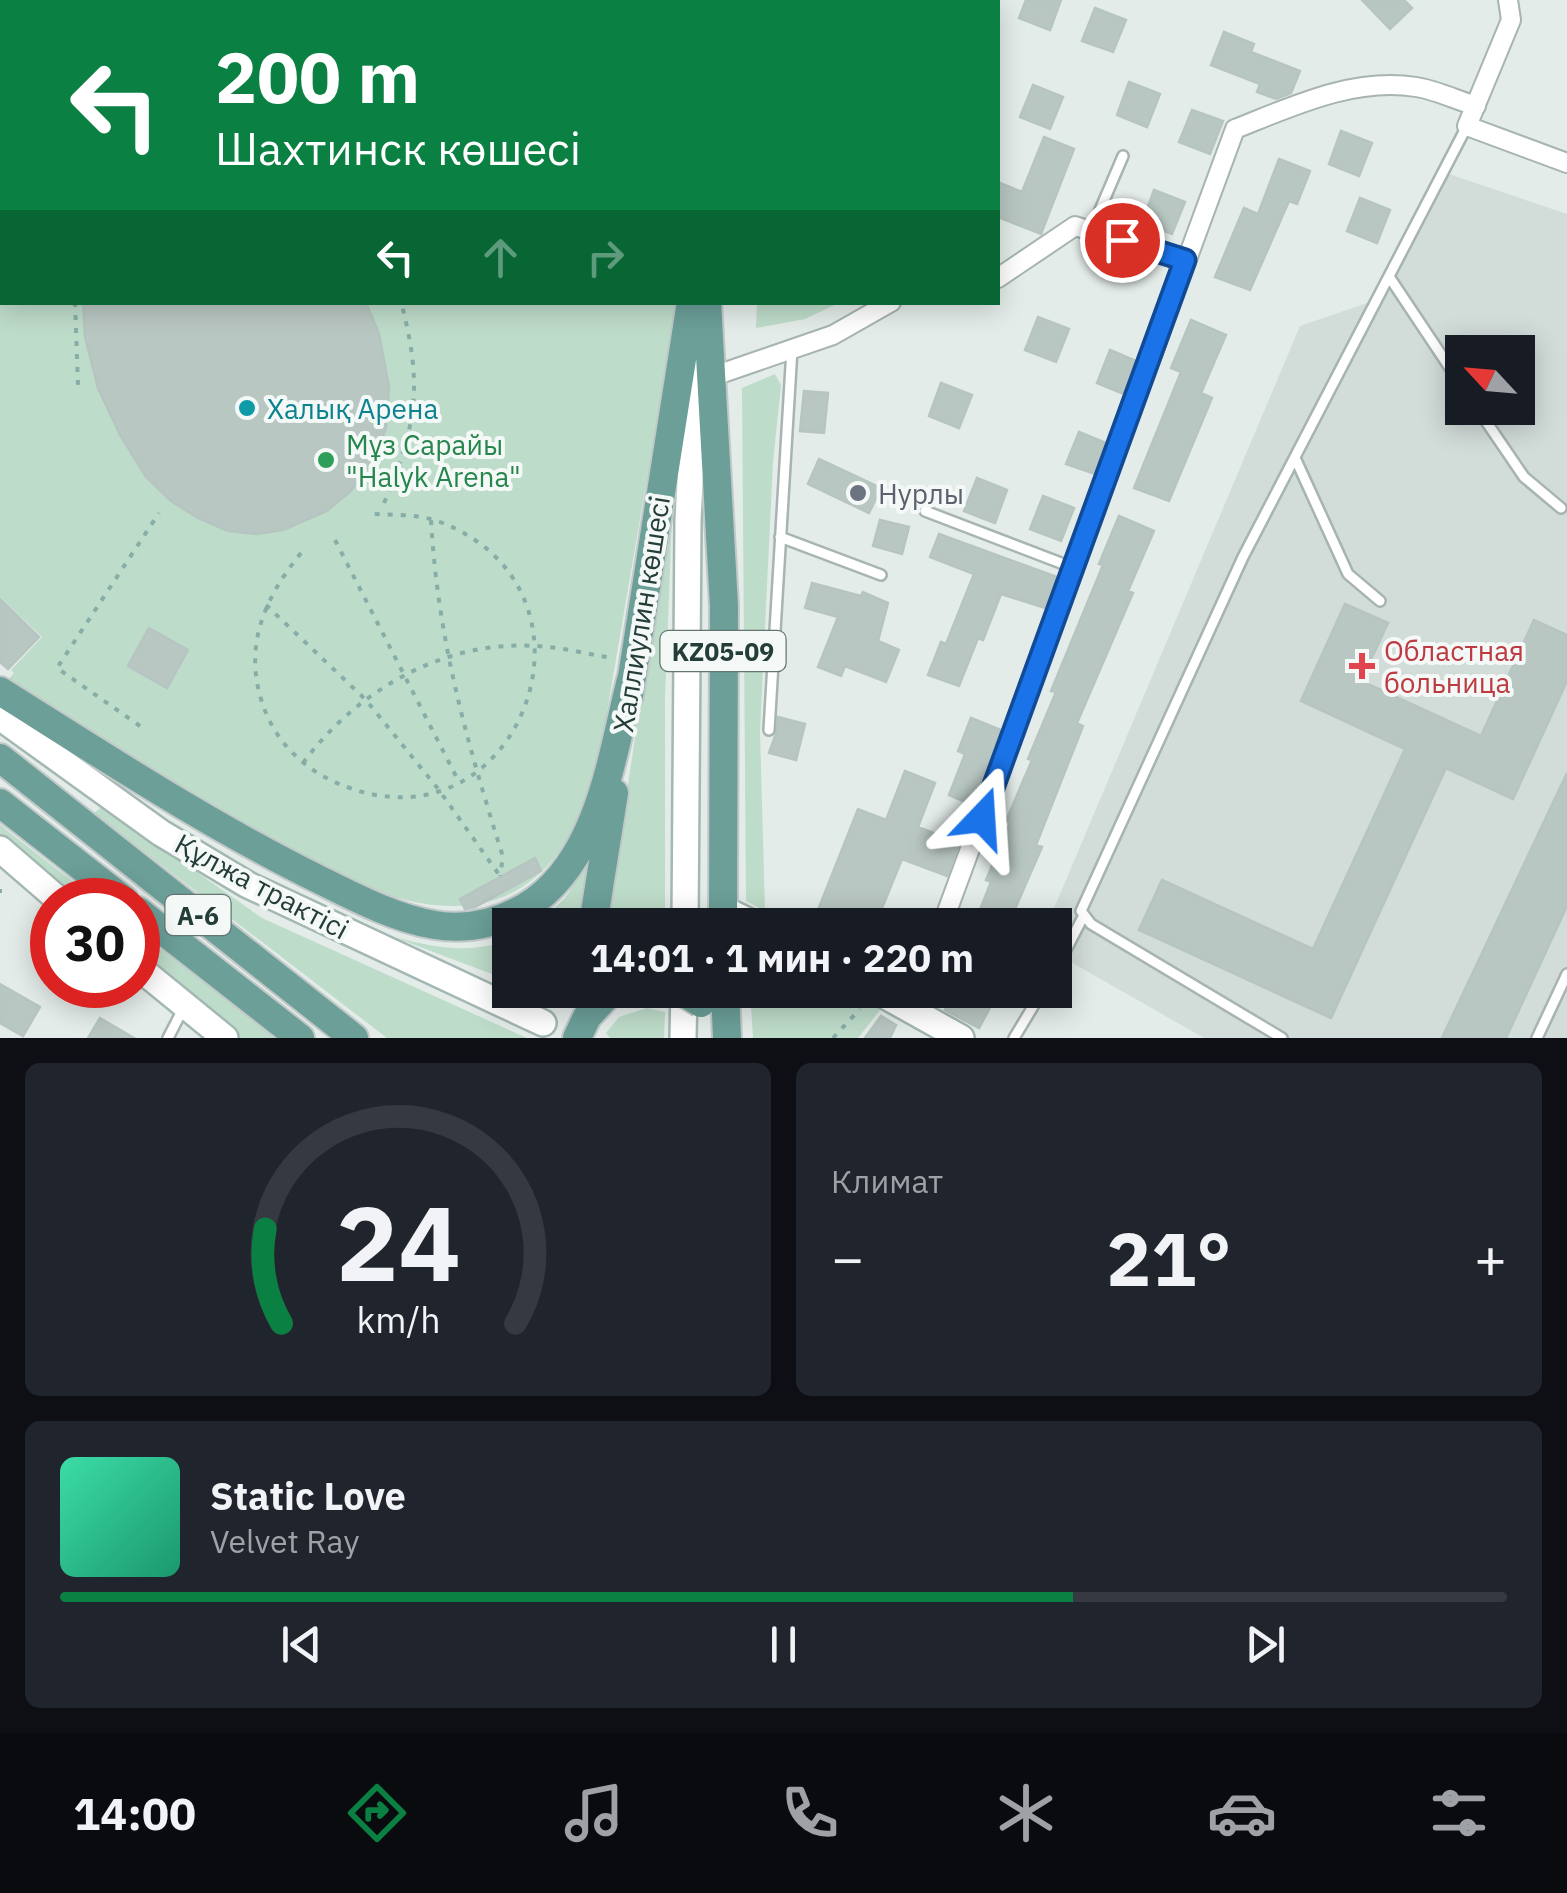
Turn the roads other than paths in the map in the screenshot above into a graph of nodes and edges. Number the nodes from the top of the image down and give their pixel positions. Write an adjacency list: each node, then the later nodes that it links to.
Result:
1 (1508, 0): 2 (street)
2 (1476, 106): 3 (street); 7 (street)
3 (1467, 126): 5 (street); 9 (lane)
4 (1123, 156): 6 (lane)
5 (1567, 163)
6 (1091, 231): 7 (street); 8 (street)
7 (1185, 260): 22 (street)
8 (1000, 277)
9 (1390, 278): 15 (lane); 18 (lane)
10 (690, 305): 25 (main road, Халлиулин көшесі / KZ05-09)
11 (704, 305): 16 (main road, Халлиулин көшесі / KZ05-09)
12 (704, 305): 35 (main road, Халлиулин көшесі)
13 (886, 305): 14 (street)
14 (792, 350): 16 (street); 21 (lane)
15 (1445, 360)
16 (711, 377): 36 (main road, Халлиулин көшесі / KZ05-09)
17 (1489, 425): 19 (lane)
18 (1296, 460): 24 (lane); 38 (lane)
19 (1561, 508)
20 (925, 511): 22 (lane)
21 (780, 536): 23 (lane); 28 (lane)
22 (1074, 568): 37 (street)
23 (881, 575)
24 (1380, 602)
25 (624, 669): 26 (main road); 34 (main road, Халлиулин көшесі / KZ05-09)
26 (0, 691)
27 (0, 717): 49 (main road, Құлжа трактісі)
28 (768, 730)
29 (0, 758): 53 (main road, A-6)
30 (11, 811): 33 (main road)
31 (0, 849): 32 (main road)
32 (33, 878)
33 (96, 878)
34 (595, 908)
35 (685, 908)
36 (723, 908)
37 (948, 908)
38 (1083, 917): 40 (lane); 59 (lane)
39 (160, 928): 52 (main road, A-6)
40 (1072, 938)
41 (1567, 974): 60 (lane)
42 (160, 986): 43 (main road)
43 (184, 1006): 50 (lane); 51 (main road)
44 (692, 1008): 54 (main road)
45 (706, 1008): 55 (main road)
46 (707, 1008): 56 (main road)
47 (924, 1008): 57 (main road)
48 (1033, 1008): 58 (lane)
49 (543, 1023)
50 (168, 1038)
51 (225, 1038)
52 (300, 1038)
53 (354, 1038)
54 (682, 1038)
55 (719, 1038)
56 (727, 1038)
57 (960, 1038)
58 (1014, 1038)
59 (1282, 1038)
60 (1537, 1038)

